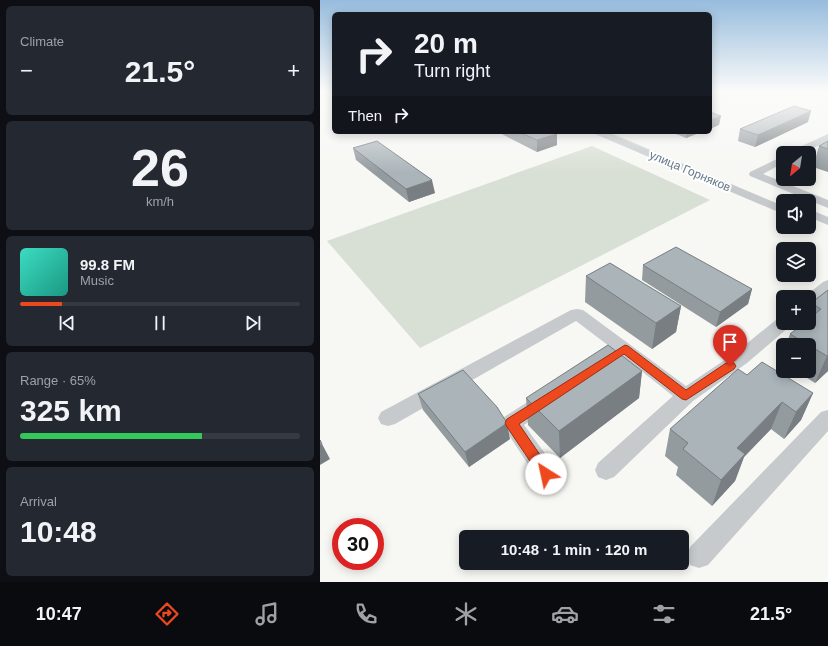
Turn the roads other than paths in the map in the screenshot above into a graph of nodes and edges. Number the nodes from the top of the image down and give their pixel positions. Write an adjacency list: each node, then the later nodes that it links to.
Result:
1 (603, 134): 10 (street, улица Горняков)
2 (621, 134): 8 (street, улица Горняков)
3 (828, 137): 4 (street)
4 (809, 146)
5 (776, 163): 6 (street)
6 (776, 183)
7 (784, 186): 9 (street)
8 (776, 199)
9 (828, 204)
10 (776, 207)
11 (816, 216): 12 (street)
12 (828, 221)
13 (816, 224): 14 (street)
14 (828, 228)
15 (828, 285): 16 (street)
16 (816, 295)
17 (776, 329): 21 (street)
18 (625, 349): 19 (street); 21 (street); 22 (street)
19 (588, 373)
20 (556, 394): 25 (street)
21 (686, 396): 24 (street)
22 (388, 418)
23 (828, 418): 26 (street)
24 (606, 470)
25 (546, 474)
26 (699, 556)

